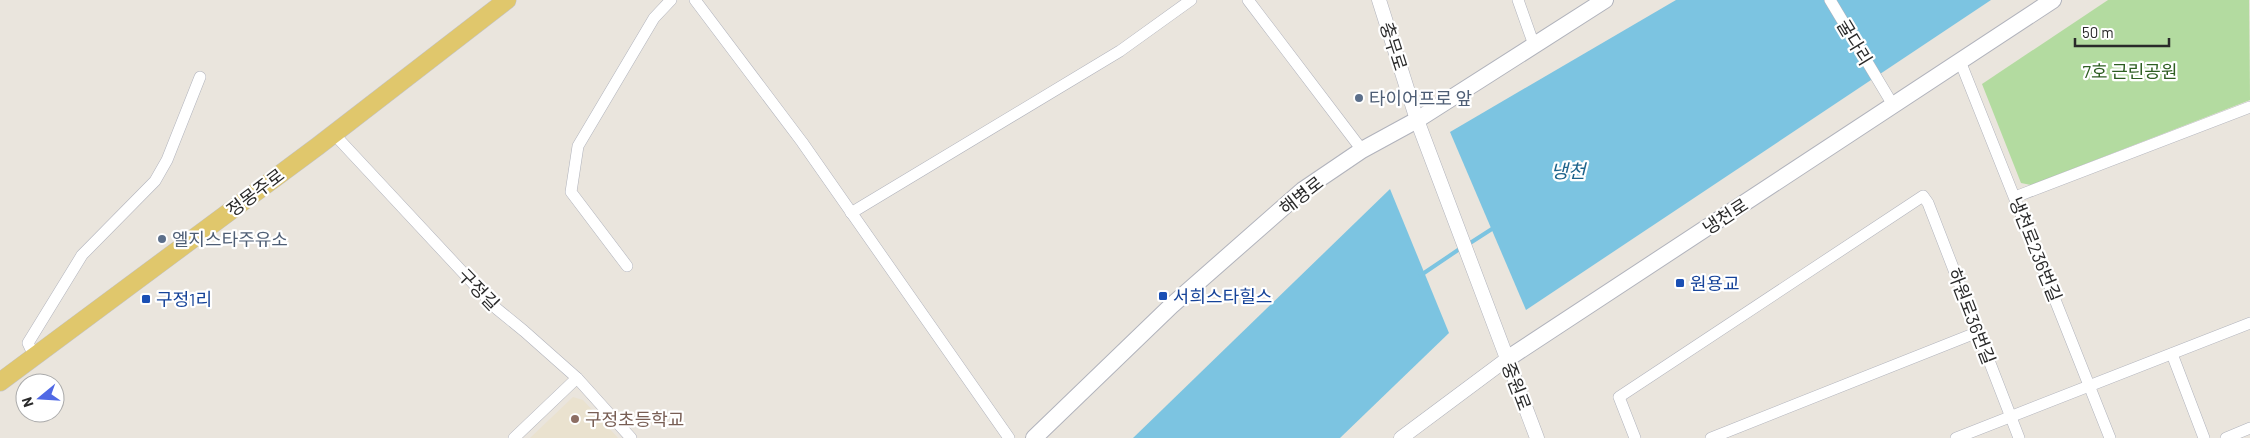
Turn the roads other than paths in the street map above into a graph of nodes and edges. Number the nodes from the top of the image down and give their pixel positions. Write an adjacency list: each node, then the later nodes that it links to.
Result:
1 (507, 0): 17 (main road, 정몽주로)
2 (671, 0): 22 (street)
3 (695, 0): 21 (street)
4 (1191, 0): 21 (street)
5 (1248, 0): 19 (street)
6 (1380, 0): 16 (street, 충무로)
7 (1518, 0): 11 (street)
8 (1605, 0): 11 (main road, 해병로)
9 (1830, 0): 14 (street, 굴다리)
10 (2053, 0): 12 (main road, 냉천로)
11 (1534, 45): 16 (main road, 해병로)
12 (1960, 61): 14 (main road, 냉천로); 20 (street, 냉천로236번길)
13 (200, 77): 26 (street)
14 (1893, 105): 27 (main road, 냉천로)
15 (2250, 107): 20 (street)
16 (1417, 120): 18 (street, 충무로); 19 (main road, 해병로)
17 (333, 134): 26 (main road, 정몽주로); 28 (street, 구정길)
18 (1428, 148): 27 (street, 중원로)
19 (1362, 150): 36 (main road, 해병로)
20 (2015, 197): 30 (street, 냉천로236번길)
21 (851, 213): 35 (street)
22 (627, 266)
23 (2250, 324): 25 (street)
24 (1978, 332): 31 (street, 하원로36번길); 39 (street, 하원로36번길); 40 (street)
25 (2172, 354): 30 (street); 44 (street)
26 (34, 356): 29 (main road, 정몽주로)
27 (1507, 359): 37 (street, 냉천로); 38 (street, 중원로)
28 (577, 378): 33 (street); 34 (street, 구정길)
29 (0, 382)
30 (2090, 386): 31 (street); 43 (street, 냉천로236번길)
31 (2010, 417): 41 (street); 42 (street, 하원로36번길)
32 (2250, 428): 45 (street)
33 (514, 438)
34 (631, 438)
35 (1009, 438)
36 (1034, 438)
37 (1402, 438)
38 (1537, 438)
39 (1635, 438)
40 (1711, 438)
41 (1956, 438)
42 (2018, 438)
43 (2110, 438)
44 (2204, 438)
45 (2226, 438)

